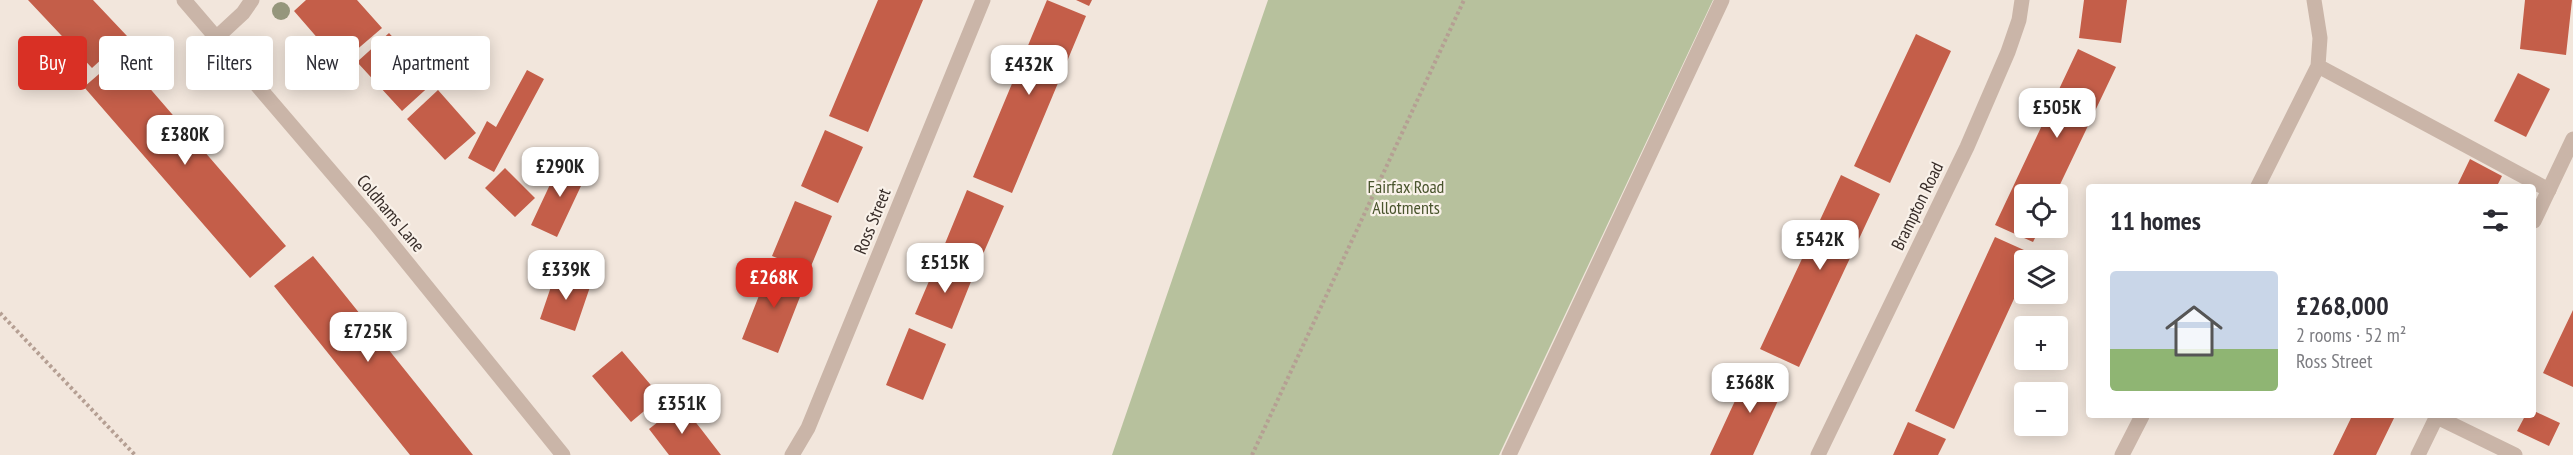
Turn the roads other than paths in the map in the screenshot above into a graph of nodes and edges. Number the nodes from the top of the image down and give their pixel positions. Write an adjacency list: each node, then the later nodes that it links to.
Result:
1 (184, 0): 7 (street, Coldhams Lane)
2 (252, 0): 8 (street)
3 (983, 0): 19 (street, Ross Street)
4 (1722, 0): 20 (street)
5 (2022, 0): 21 (street, Brampton Road)
6 (2313, 0): 9 (street)
7 (214, 36)
8 (218, 36)
9 (2318, 66): 12 (street); 13 (street)
10 (261, 90): 18 (street, Coldhams Lane)
11 (2573, 139): 13 (street)
12 (2259, 184)
13 (2549, 190): 14 (street)
14 (2536, 217)
15 (2141, 418): 22 (street)
16 (2436, 418): 23 (street)
17 (2441, 418): 24 (street)
18 (563, 455)
19 (792, 455)
20 (1509, 455)
21 (1818, 455)
22 (2122, 455)
23 (2418, 455)
24 (2515, 455)

